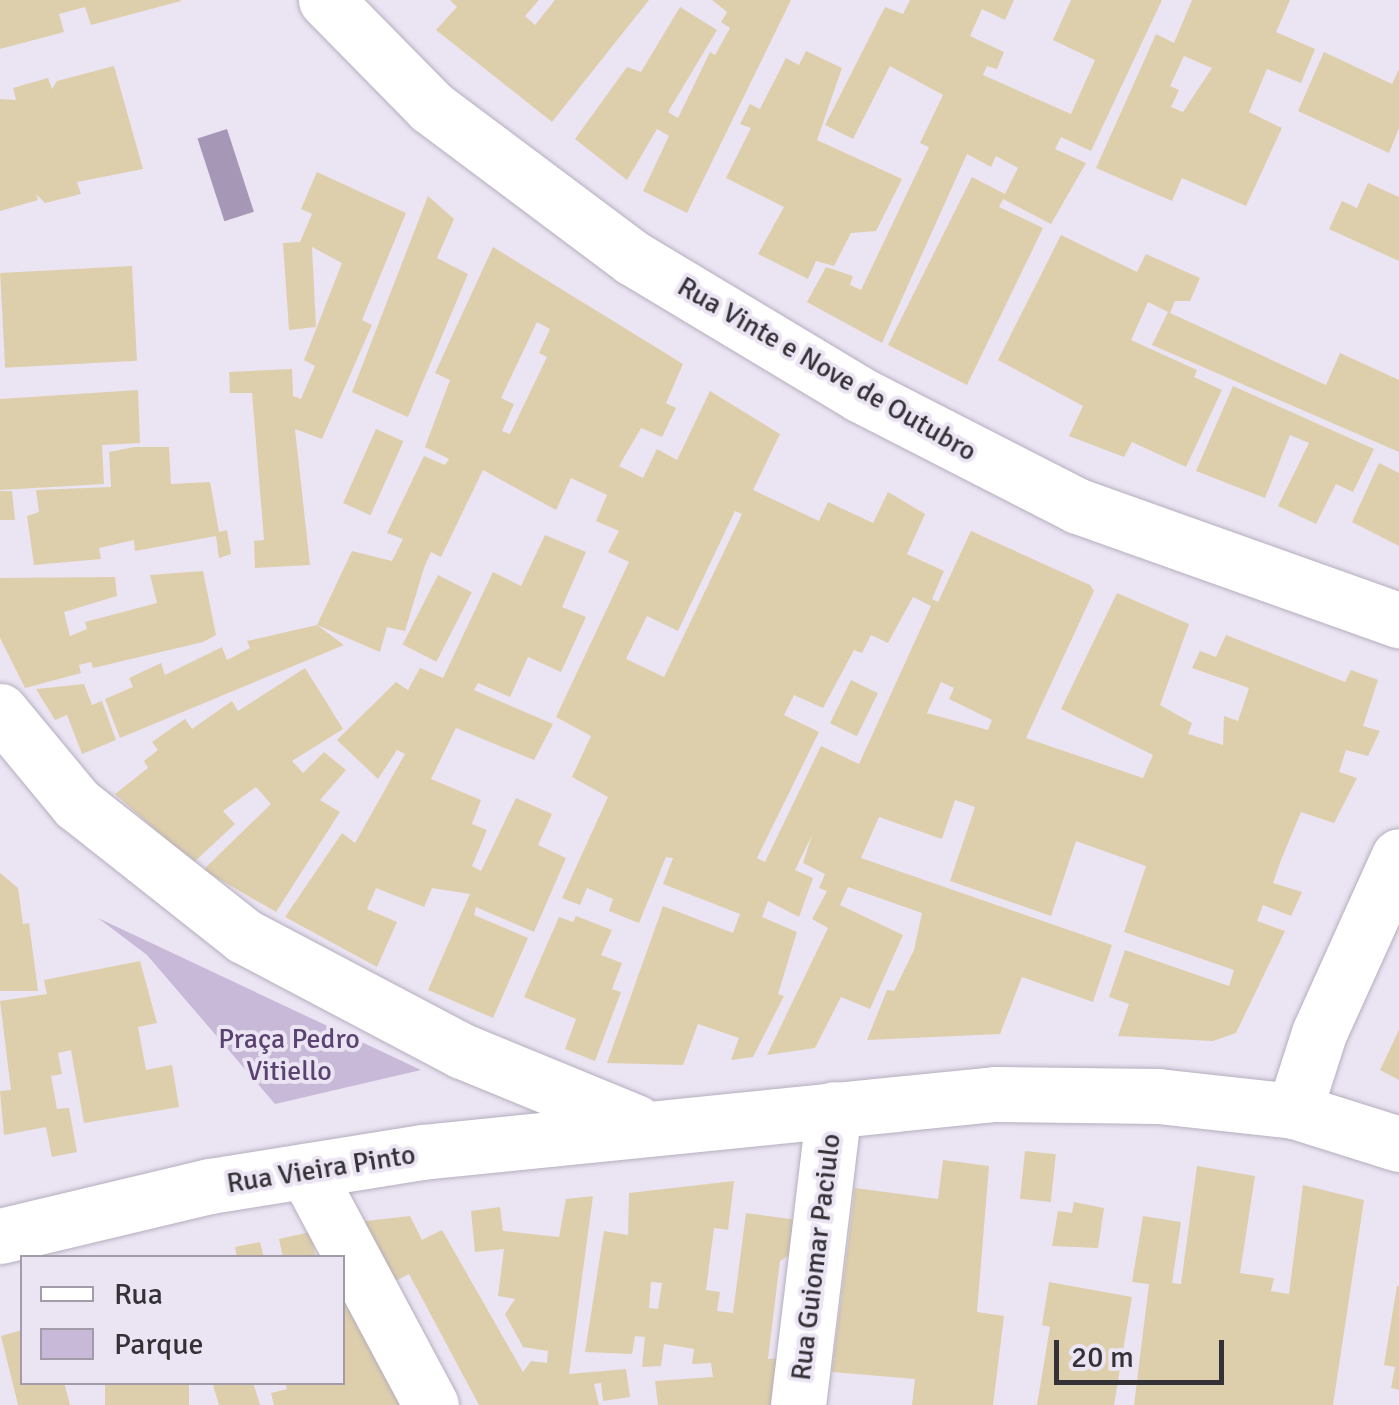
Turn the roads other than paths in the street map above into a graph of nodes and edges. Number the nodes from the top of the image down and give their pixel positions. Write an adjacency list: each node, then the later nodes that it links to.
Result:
1 (326, 0): 2 (street, Rua Vinte e Nove de Outubro)
2 (1399, 620)
3 (0, 711): 7 (street)
4 (1399, 856): 6 (street)
5 (834, 1110): 6 (street, Rua Vieira Pinto); 7 (street, Rua Vieira Pinto); 12 (street, Rua Guiomar Paciulo)
6 (1294, 1111): 8 (street, Rua Vieira Pinto)
7 (647, 1126): 9 (street, Rua Vieira Pinto)
8 (1399, 1144)
9 (306, 1171): 10 (street, Rua Vieira Pinto); 11 (street)
10 (0, 1236)
11 (431, 1405)
12 (798, 1405)

